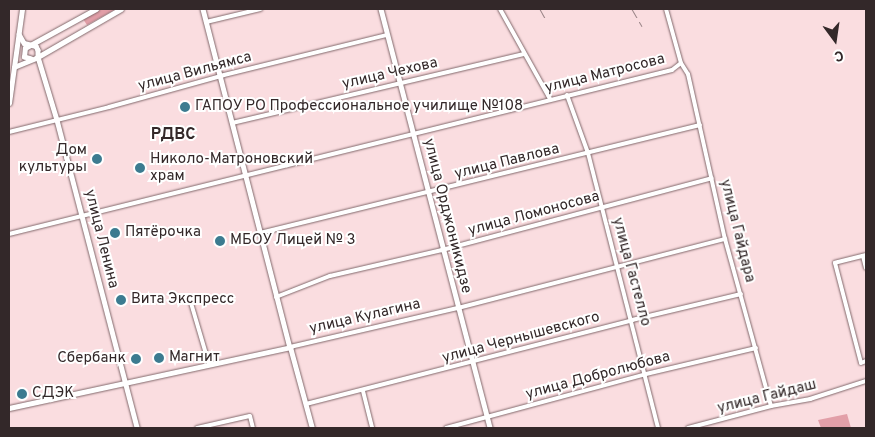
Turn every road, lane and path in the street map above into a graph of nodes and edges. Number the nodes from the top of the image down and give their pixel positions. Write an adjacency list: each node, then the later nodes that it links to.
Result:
1 (22, 9): 10 (main road)
2 (96, 9): 12 (street)
3 (120, 9): 15 (street)
4 (203, 9): 9 (street)
5 (260, 9): 9 (street)
6 (381, 9): 11 (street, улица Орджоникидзе)
7 (500, 9): 14 (street)
8 (666, 9): 17 (street, улица Гайдара)
9 (206, 22): 19 (street)
10 (18, 33): 12 (street); 13 (main road)
11 (387, 34): 19 (street, улица Вильямса); 20 (street, улица Орджоникидзе)
12 (28, 45): 13 (street); 15 (street); 16 (street)
13 (16, 52): 18 (main road)
14 (524, 54): 20 (street, улица Чехова); 22 (street)
15 (38, 57): 16 (street); 24 (street, улица Ленина)
16 (32, 59): 18 (street)
17 (681, 63): 21 (street, улица Матросова); 26 (street, улица Гайдара)
18 (14, 67): 23 (main road)
19 (220, 76): 24 (street, улица Вильямса); 25 (street)
20 (399, 83): 25 (street, улица Чехова); 28 (street, улица Орджоникидзе)
21 (567, 95): 22 (street, улица Матросова); 29 (street, улица Гастелло)
22 (550, 100): 28 (street, улица Матросова)
23 (9, 103)
24 (57, 120): 27 (street, улица Вильямса); 34 (street, улица Ленина)
25 (232, 123): 30 (street)
26 (700, 125): 29 (street, улица Павлова); 31 (street, улица Гайдара)
27 (9, 132)
28 (413, 135): 30 (street, улица Матросова); 32 (street, улица Орджоникидзе)
29 (588, 153): 32 (street, улица Павлова); 33 (street, улица Гастелло)
30 (245, 175): 34 (street, улица Матросова); 35 (street)
31 (712, 178): 33 (street, улица Ломоносова); 37 (street, улица Гайдара)
32 (428, 194): 35 (street, улица Павлова); 38 (street, улица Орджоникидзе)
33 (602, 207): 38 (street, улица Ломоносова); 40 (street, улица Гастелло)
34 (82, 216): 36 (street, улица Матросова); 54 (street, улица Ленина)
35 (260, 233): 43 (street)
36 (9, 234)
37 (725, 239): 40 (street, улица Кулагина); 42 (street, улица Гайдара)
38 (442, 250): 43 (street, улица Ломоносова); 45 (street, улица Орджоникидзе)
39 (865, 256): 41 (street); 49 (street)
40 (618, 267): 45 (street, улица Кулагина); 46 (street, улица Гастелло)
41 (866, 268)
42 (741, 294): 46 (street, улица Чернышевского); 48 (street, улица Гайдара)
43 (276, 297): 47 (street)
44 (192, 303): 51 (street)
45 (458, 308): 47 (street, улица Кулагина); 50 (street, улица Орджоникидзе)
46 (632, 320): 50 (street, улица Чернышевского); 52 (street, улица Гастелло)
47 (290, 347): 51 (main road, улица Кулагина); 56 (main road)
48 (756, 348): 52 (street, улица Добролюбова); 57 (street, улица Гайдара)
49 (866, 362)
50 (472, 363): 55 (street, улица Чернышевского); 59 (street, улица Орджоникидзе)
51 (209, 364): 54 (main road, улица Кулагина)
52 (646, 374): 59 (street, улица Добролюбова); 67 (street, улица Гастелло)
53 (866, 381): 57 (street, улица Гайдаш)
54 (125, 384): 58 (main road, улица Кулагина); 60 (street, улица Ленина)
55 (362, 391): 56 (street, улица Чернышевского); 64 (street)
56 (306, 404): 63 (main road)
57 (771, 406): 68 (street, улица Гайдаш)
58 (9, 408)
59 (487, 418): 65 (street, улица Добролюбова); 66 (street, улица Орджоникидзе)
60 (137, 428)
61 (198, 428): 62 (street)
62 (253, 428)
63 (312, 428)
64 (372, 428)
65 (446, 428)
66 (490, 428)
67 (658, 428)
68 (688, 428)

